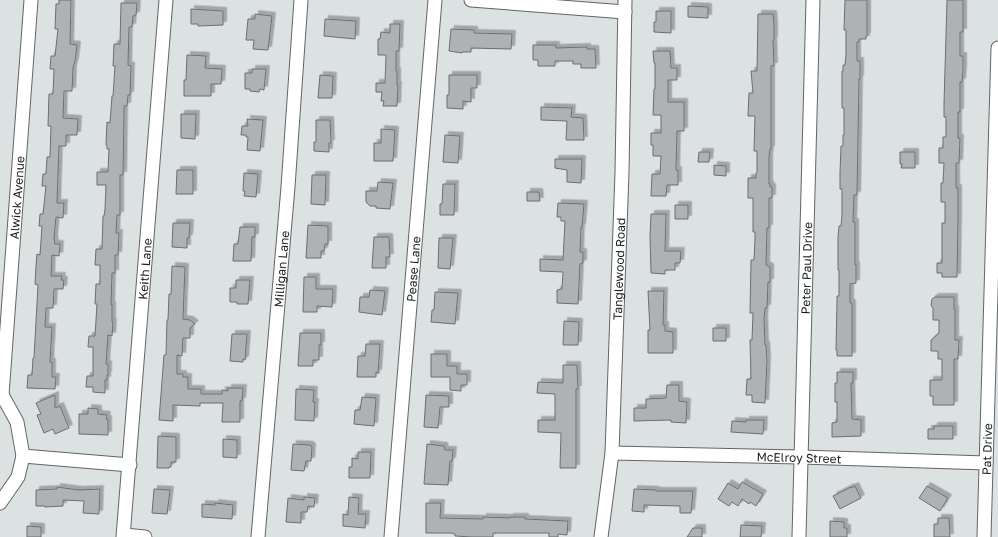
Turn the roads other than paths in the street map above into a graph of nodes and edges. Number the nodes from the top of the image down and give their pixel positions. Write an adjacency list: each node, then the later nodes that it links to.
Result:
1 (31, 0): 9 (street, Alwick Avenue)
2 (166, 0): 14 (street, Keith Lane)
3 (301, 0): 18 (street, Milligan Lane)
4 (435, 0): 19 (street, Pease Lane)
5 (471, 0): 7 (street)
6 (813, 0): 12 (street, Peter Paul Drive)
7 (625, 6): 10 (street, Tanglewood Road)
8 (998, 48): 13 (street, Pat Drive)
9 (1, 394): 11 (street)
10 (612, 453): 12 (street, McElroy Street); 20 (street, Tanglewood Road)
11 (23, 456): 14 (street); 15 (street)
12 (801, 457): 13 (street, McElroy Street); 21 (street, Peter Paul Drive)
13 (986, 463): 22 (street, Pat Drive)
14 (130, 465): 16 (street, Keith Lane)
15 (0, 503)
16 (123, 536): 17 (street)
17 (145, 537)
18 (258, 537)
19 (391, 537)
20 (601, 537)
21 (799, 537)
22 (984, 537)

